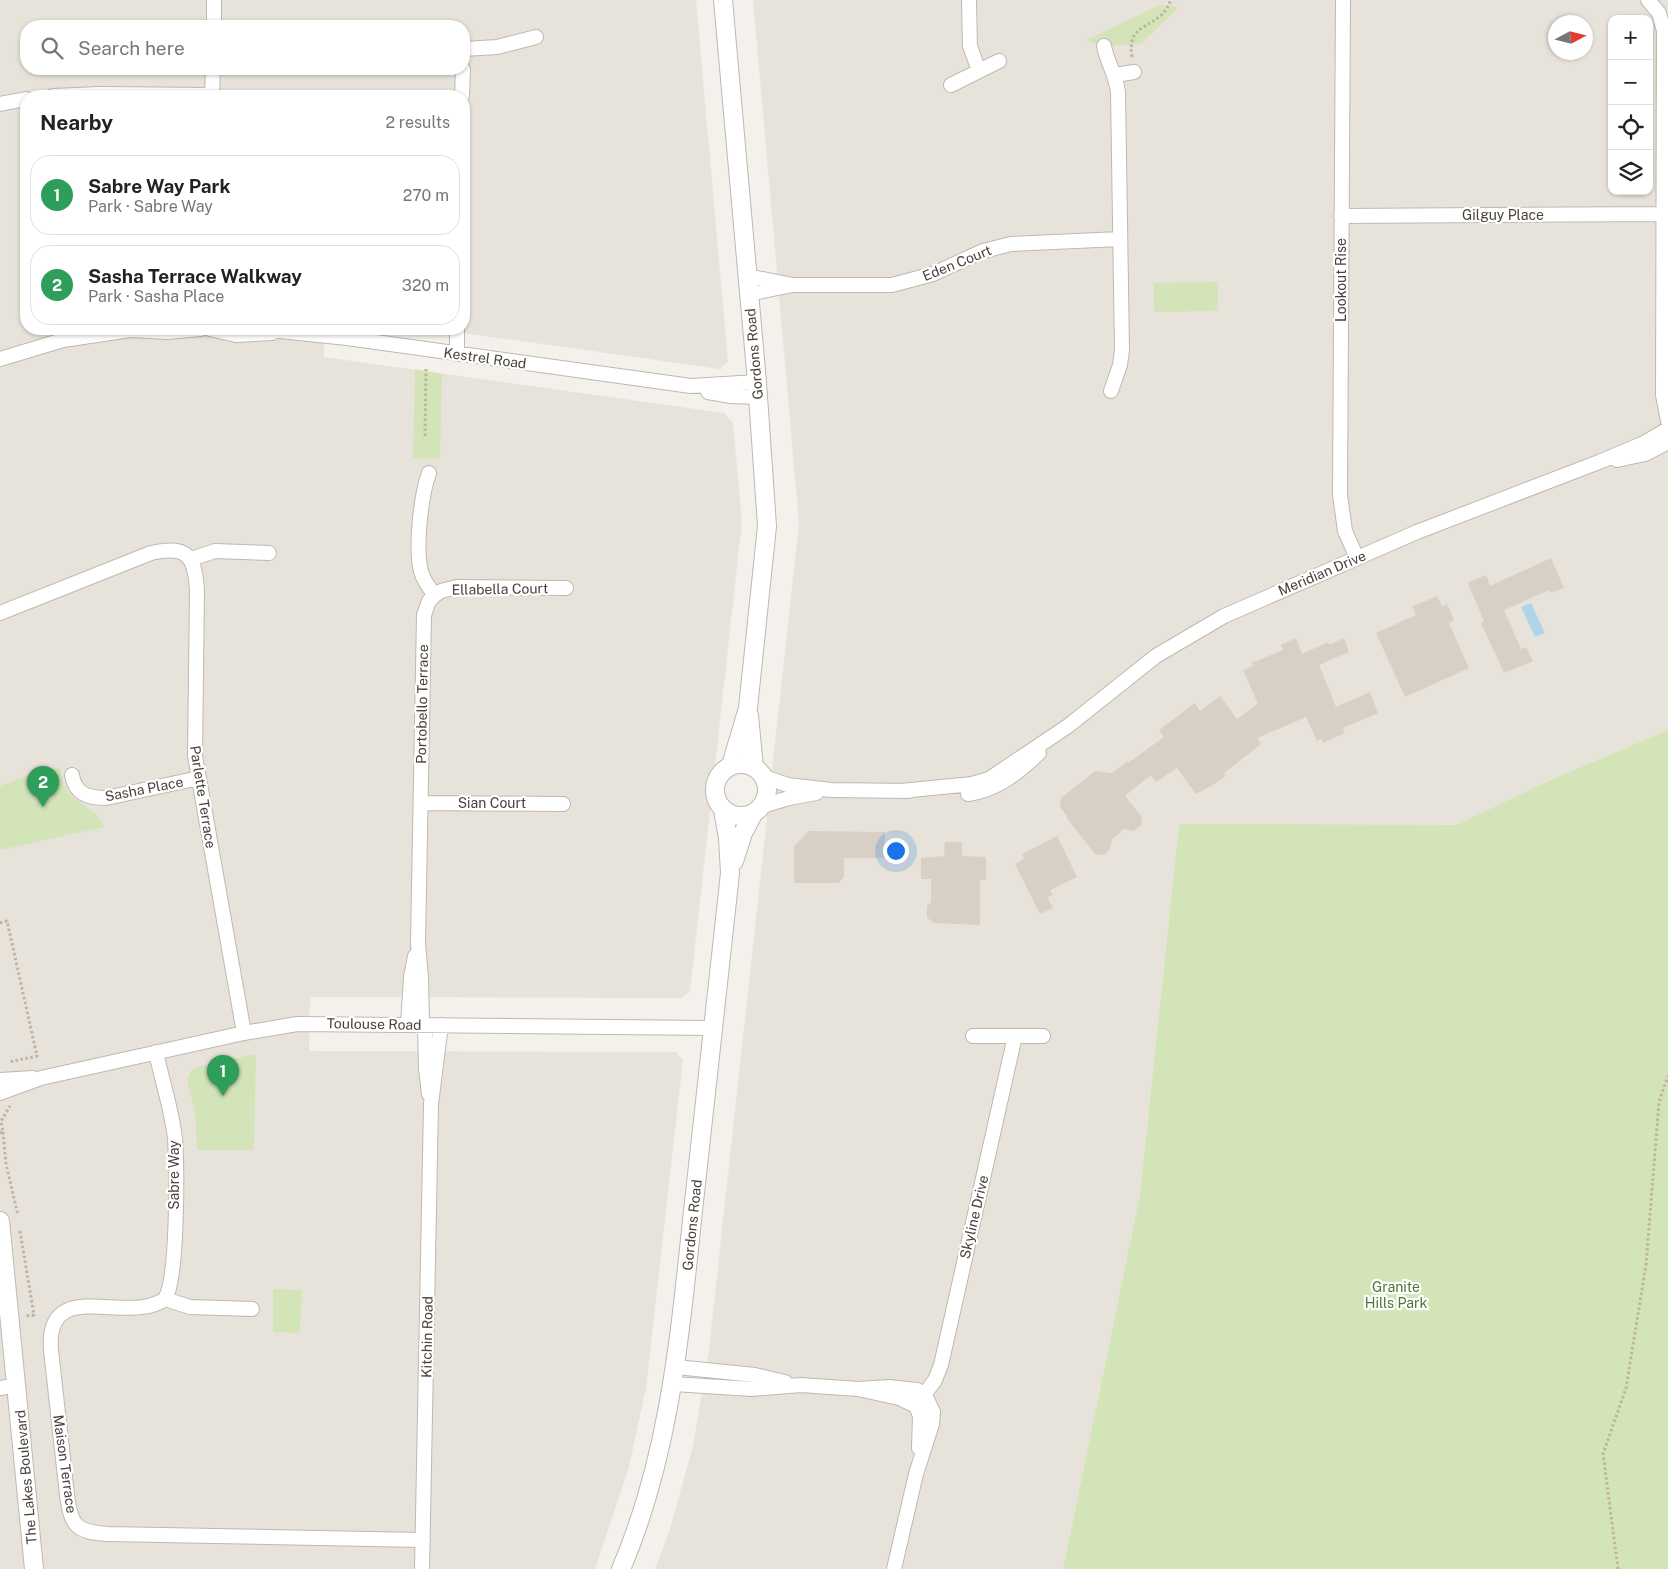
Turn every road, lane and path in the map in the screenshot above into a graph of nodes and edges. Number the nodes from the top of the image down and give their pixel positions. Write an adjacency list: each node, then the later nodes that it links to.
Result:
1 (214, 0): 7 (street)
2 (723, 0): 25 (street, Gordons Road)
3 (969, 0): 13 (street)
4 (1171, 0): 12 (path)
5 (1343, 0): 23 (street, Lookout Rise)
6 (1654, 3): 22 (street)
7 (214, 20)
8 (536, 37): 10 (street)
9 (1104, 46): 16 (street)
10 (470, 49)
11 (999, 61): 13 (street)
12 (1133, 66): 16 (street)
13 (979, 71): 17 (street)
14 (213, 75): 18 (street)
15 (463, 75): 19 (street)
16 (1115, 75): 24 (street)
17 (951, 85)
18 (212, 90)
19 (462, 90)
20 (20, 100): 21 (street)
21 (0, 104)
22 (1664, 214): 23 (street, Gilguy Place); 36 (street)
23 (1341, 216): 43 (street, Lookout Rise)
24 (1120, 239): 25 (street, Eden Court); 35 (street)
25 (748, 285): 34 (street, Gordons Road)
26 (95, 335): 32 (street)
27 (236, 335): 28 (street, Kestrel Road)
28 (259, 335)
29 (322, 335): 31 (street, Kestrel Road)
30 (457, 335): 31 (street)
31 (457, 354): 34 (street, Kestrel Road)
32 (0, 359)
33 (426, 369): 38 (path)
34 (757, 390): 48 (street, Gordons Road)
35 (1111, 391)
36 (1668, 421)
37 (1668, 429): 40 (street, Meridian Drive)
38 (425, 436)
39 (1668, 442): 40 (street, Meridian Drive)
40 (1599, 462): 43 (street, Meridian Drive)
41 (429, 473): 46 (street)
42 (268, 553): 44 (street)
43 (1357, 558): 53 (street, Meridian Drive)
44 (191, 559): 47 (street); 52 (street, Parlette Terrace)
45 (566, 588): 46 (street, Ellabella Court)
46 (435, 595): 54 (street, Portobello Terrace)
47 (0, 613)
48 (748, 708): 49 (street, Gordons Road); 50 (street, Gordons Road)
49 (731, 765): 50 (street); 56 (street)
50 (759, 772): 53 (street, Meridian Drive); 57 (street)
51 (72, 775): 52 (street, Sasha Place)
52 (199, 778): 63 (street, Parlette Terrace)
53 (831, 790): 57 (street, Meridian Drive)
54 (420, 803): 55 (street, Sian Court); 60 (street, Portobello Terrace)
55 (563, 804)
56 (723, 810): 57 (street); 58 (street, Gordons Road)
57 (758, 810): 58 (street, Gordons Road)
58 (730, 874): 62 (street, Gordons Road)
59 (0, 923): 69 (path)
60 (418, 1025): 61 (street, Toulouse Road); 63 (street, Toulouse Road); 70 (street, Kitchin Road)
61 (441, 1025): 62 (street, Toulouse Road); 70 (street, Kitchin Road)
62 (713, 1028): 77 (street, Gordons Road)
63 (244, 1033): 67 (street, Toulouse Road)
64 (973, 1036): 65 (street)
65 (1015, 1036): 66 (street); 80 (street, Skyline Drive)
66 (1044, 1036)
67 (156, 1052): 69 (street, Toulouse Road); 75 (street, Sabre Way)
68 (1668, 1076): 88 (path)
69 (3, 1086): 71 (path)
70 (431, 1104): 83 (street, Kitchin Road)
71 (0, 1133)
72 (0, 1220): 74 (street, The Lakes Boulevard)
73 (0, 1272): 74 (street, The Lakes Boulevard)
74 (5, 1290): 78 (street, The Lakes Boulevard)
75 (165, 1299): 76 (street); 83 (street, Maison Terrace)
76 (252, 1309)
77 (674, 1376): 79 (street); 86 (street, Gordons Road)
78 (8, 1386): 84 (street, The Lakes Boulevard)
79 (858, 1390): 80 (street); 81 (street)
80 (925, 1395): 81 (street, Skyline Drive); 82 (street)
81 (916, 1406): 82 (street)
82 (916, 1474): 87 (street)
83 (423, 1540): 85 (street, Kitchin Road)
84 (34, 1569)
85 (422, 1569)
86 (621, 1569)
87 (894, 1569)
88 (1618, 1569)

